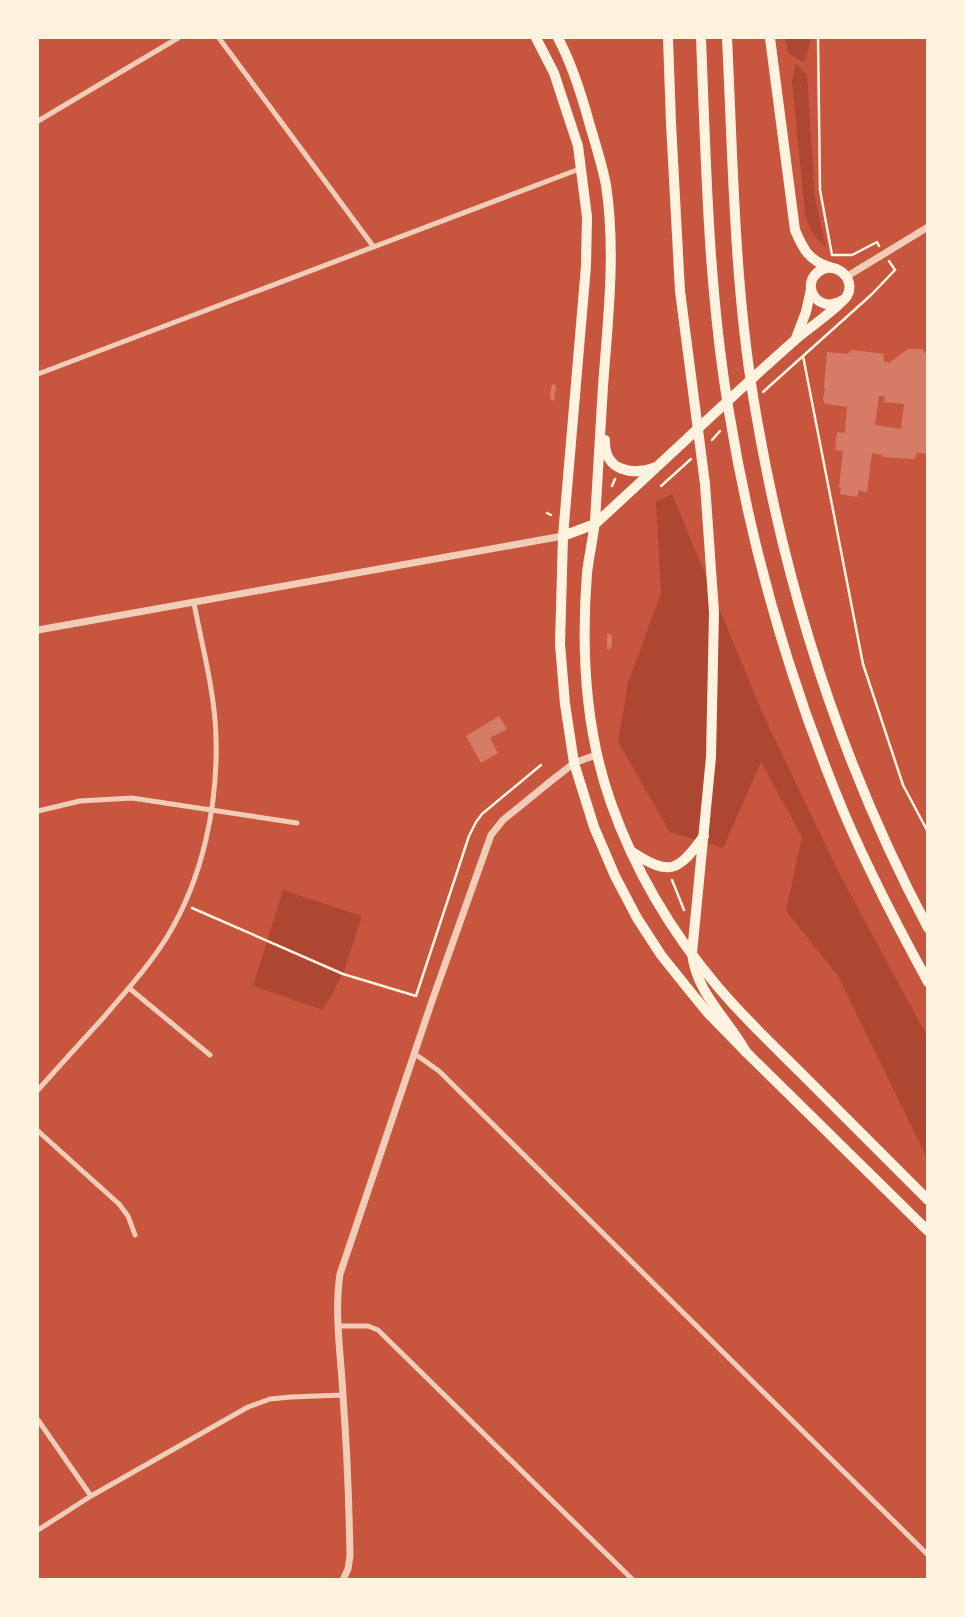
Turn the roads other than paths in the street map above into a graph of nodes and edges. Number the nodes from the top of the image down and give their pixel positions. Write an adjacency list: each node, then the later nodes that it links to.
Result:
1 (178, 38): 9 (street)
2 (219, 38): 12 (street)
3 (536, 38): 10 (highway)
4 (558, 38): 19 (highway)
5 (668, 38): 30 (highway)
6 (701, 38): 34 (highway)
7 (727, 38): 32 (highway)
8 (770, 38): 13 (highway)
9 (38, 121)
10 (582, 168): 12 (street); 22 (highway)
11 (928, 227): 14 (street)
12 (373, 246): 18 (street)
13 (830, 267): 14 (highway); 15 (highway)
14 (846, 276): 16 (highway)
15 (811, 289): 16 (highway); 17 (highway)
16 (843, 300): 17 (highway)
17 (796, 339): 20 (highway)
18 (38, 374)
19 (603, 393): 20 (highway); 21 (highway)
20 (659, 465): 21 (highway)
21 (595, 524): 22 (highway); 25 (highway)
22 (562, 536): 23 (street); 26 (highway)
23 (194, 602): 24 (street); 27 (street)
24 (38, 630)
25 (596, 756): 26 (street); 31 (highway)
26 (574, 763): 36 (highway); 37 (street)
27 (212, 809): 28 (street); 29 (street); 35 (street)
28 (38, 811)
29 (297, 823)
30 (705, 835): 31 (highway); 33 (highway)
31 (632, 852): 33 (highway)
32 (928, 928)
33 (692, 953): 36 (highway); 41 (highway)
34 (928, 982)
35 (130, 988): 38 (street); 39 (street)
36 (746, 1052): 42 (highway)
37 (415, 1054): 44 (street); 49 (street)
38 (210, 1055)
39 (38, 1090)
40 (38, 1131): 43 (street)
41 (928, 1200)
42 (928, 1231)
43 (135, 1235)
44 (339, 1326): 45 (street); 51 (street)
45 (343, 1395): 47 (street); 50 (street)
46 (38, 1420): 47 (street)
47 (92, 1496): 48 (street)
48 (38, 1530)
49 (928, 1555)
50 (343, 1580)
51 (633, 1580)

